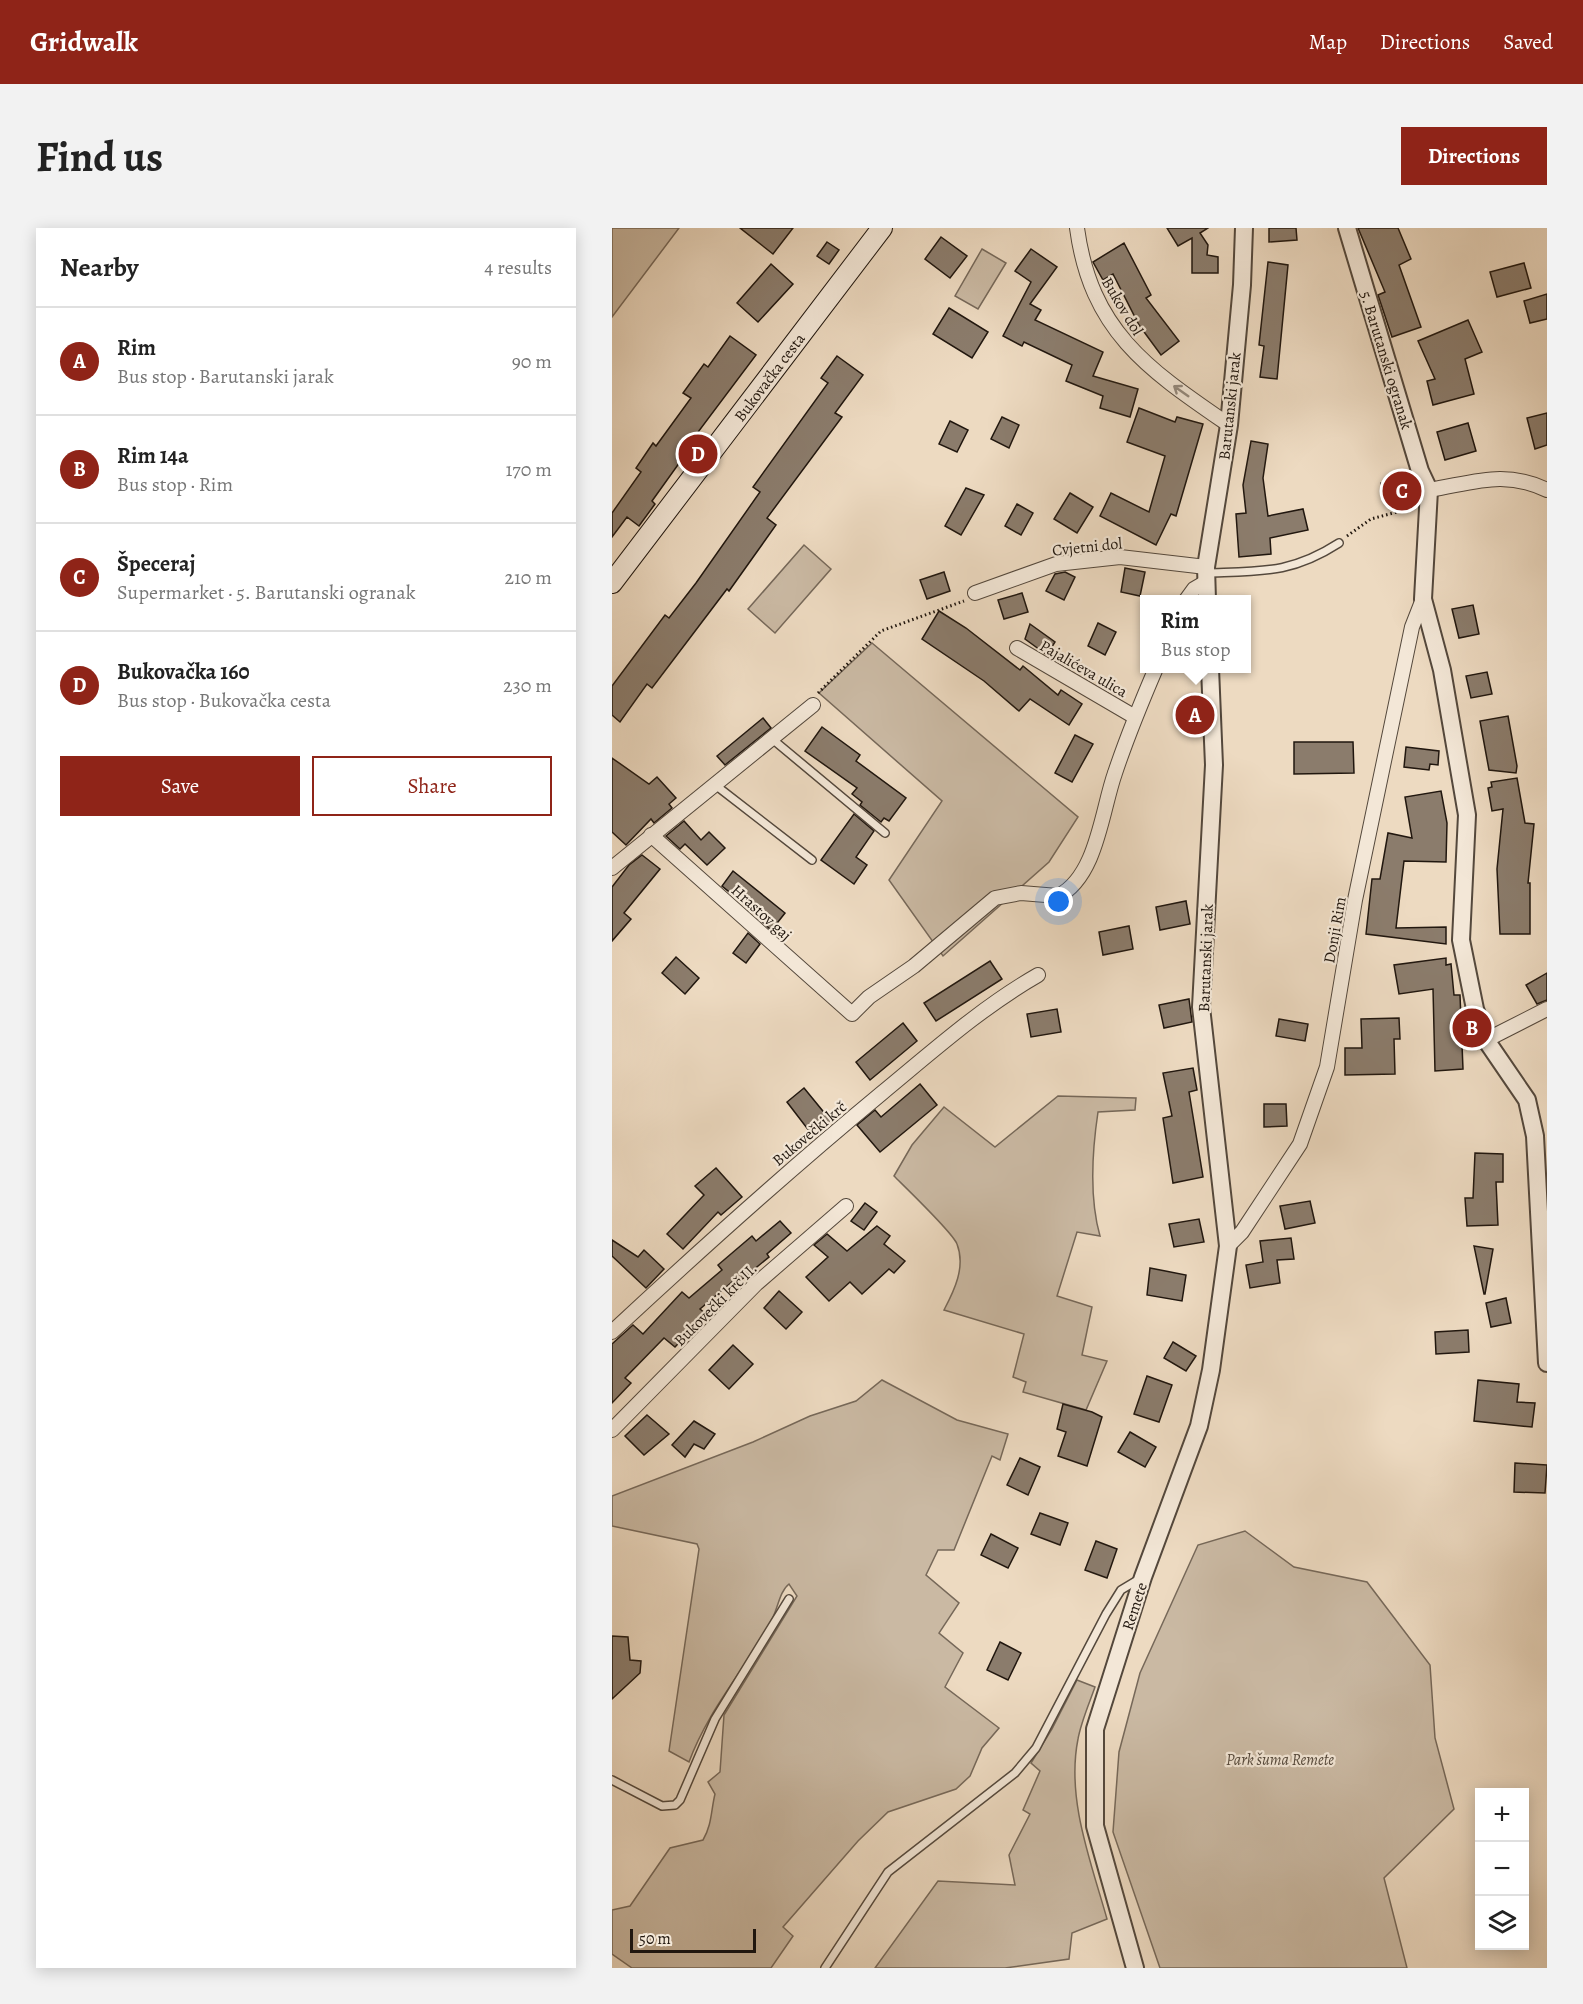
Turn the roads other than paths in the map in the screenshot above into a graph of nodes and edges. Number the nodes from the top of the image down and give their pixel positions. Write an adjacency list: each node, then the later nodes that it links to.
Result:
1 (882, 228): 10 (main road, Bukovačka cesta)
2 (1077, 228): 5 (street, Bukov dol, one-way to 2)
3 (1244, 228): 5 (street, Barutanski jarak)
4 (1347, 228): 6 (street, 5. Barutanski ogranak)
5 (1229, 425): 9 (street, Barutanski jarak)
6 (1430, 490): 7 (street); 14 (street)
7 (1547, 490)
8 (1339, 543): 9 (lane)
9 (1206, 574): 11 (street, Cvjetni dol); 12 (street); 13 (street, Barutanski jarak)
10 (612, 583)
11 (975, 593)
12 (1190, 595)
13 (1206, 595)
14 (1423, 599): 28 (street); 30 (street, Donji Rim)
15 (1017, 648): 19 (street, Pajalićeva ulica)
16 (1154, 673): 19 (street)
17 (1210, 673): 30 (street, Barutanski jarak)
18 (813, 705): 20 (street)
19 (1135, 717): 23 (street, Hrastov gaj)
20 (771, 738): 21 (street); 22 (lane)
21 (714, 784): 23 (street); 24 (lane)
22 (885, 833)
23 (651, 835): 25 (street)
24 (812, 860)
25 (612, 868)
26 (1038, 975): 31 (street, Bukovečki krč)
27 (1547, 1009): 28 (street)
28 (1486, 1040): 32 (street)
29 (846, 1206): 33 (street, Bukovečki krč II.)
30 (1228, 1246): 34 (street, Remete)
31 (612, 1332)
32 (1547, 1363)
33 (612, 1430)
34 (1143, 1577): 37 (lane); 38 (street, Remete)
35 (789, 1599): 36 (lane)
36 (612, 1780)
37 (825, 1968)
38 (1136, 1968)

